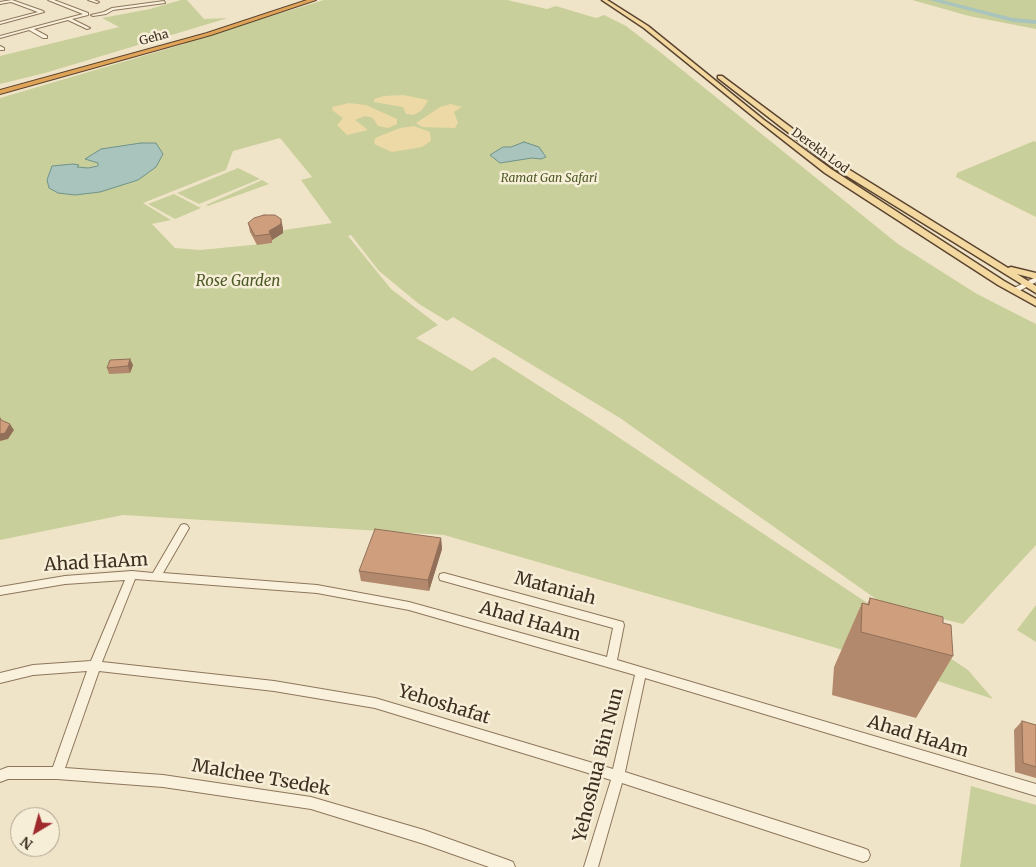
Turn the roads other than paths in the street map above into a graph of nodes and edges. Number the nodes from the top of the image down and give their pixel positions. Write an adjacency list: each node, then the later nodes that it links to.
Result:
1 (50, 0): 11 (street)
2 (90, 0): 8 (street)
3 (288, 0): 20 (highway, Geha)
4 (604, 0): 26 (main road, Derekh Lod)
5 (613, 0): 22 (main road, Derekh Lod)
6 (11, 1): 10 (street); 15 (street)
7 (317, 1): 21 (highway, Geha)
8 (96, 2)
9 (164, 2): 13 (street)
10 (0, 3)
11 (86, 14): 13 (street); 14 (street)
12 (114, 14): 13 (street)
13 (93, 15)
14 (69, 19): 16 (street); 17 (street)
15 (0, 23)
16 (88, 28)
17 (30, 29): 18 (street); 19 (street)
18 (0, 36)
19 (45, 38)
20 (0, 86)
21 (0, 92)
22 (982, 258): 23 (main road); 24 (main road, Derekh Lod)
23 (1036, 277): 24 (street)
24 (1025, 283): 25 (main road, Derekh Lod); 26 (street)
25 (1035, 288): 26 (street)
26 (1014, 290): 27 (main road, Derekh Lod)
27 (1036, 303)
28 (184, 528): 30 (street)
29 (132, 575): 30 (street, Ahad HaAm); 32 (street, Ahad HaAm); 34 (street)
30 (156, 577): 33 (street, Ahad HaAm)
31 (444, 577): 33 (street, Mataniah)
32 (0, 591)
33 (611, 664): 35 (street, Ahad HaAm)
34 (95, 666): 36 (street, Yehoshafat); 37 (street); 39 (street, Yehoshafat)
35 (641, 672): 39 (street, Yehoshua Bin Nun); 40 (street, Ahad HaAm)
36 (0, 678)
37 (57, 773): 38 (street, Malchee Tsedek); 42 (street, Malchee Tsedek)
38 (0, 776)
39 (618, 776): 41 (street, Yehoshafat); 43 (street, Yehoshua Bin Nun)
40 (1036, 790)
41 (863, 855)
42 (508, 867)
43 (591, 867)

